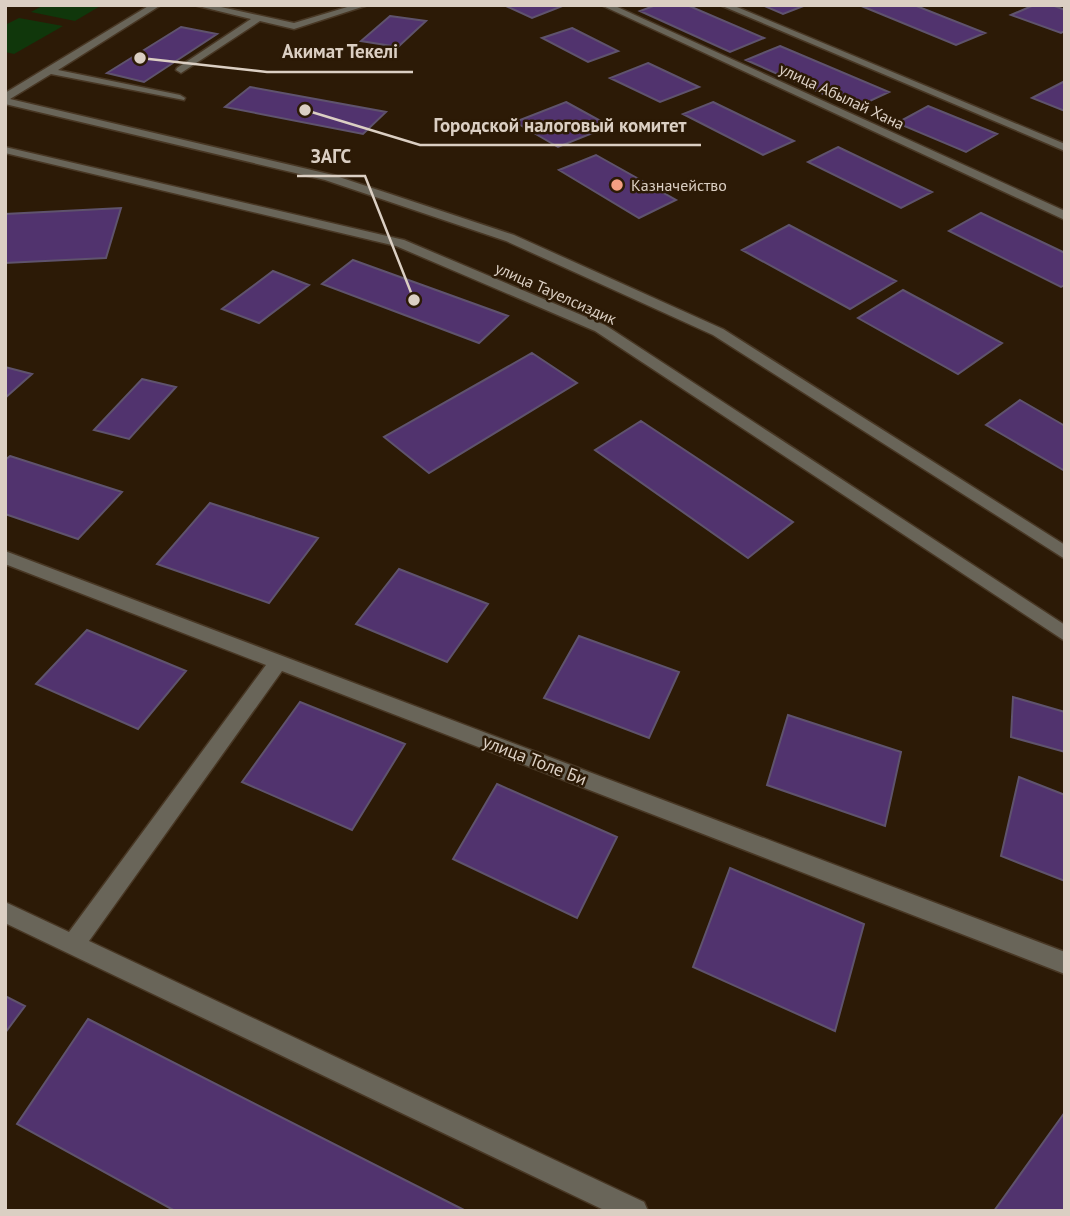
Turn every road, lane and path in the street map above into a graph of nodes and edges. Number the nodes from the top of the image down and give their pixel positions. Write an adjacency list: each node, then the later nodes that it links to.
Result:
1 (157, 5): 8 (street)
2 (198, 5): 6 (street)
3 (364, 5): 6 (street)
4 (605, 5): 13 (street, улица Абылай Хана)
5 (724, 5): 11 (street, улица Абылай Хана)
6 (259, 18): 7 (street)
7 (181, 70)
8 (49, 71): 9 (street); 10 (street)
9 (180, 98)
10 (5, 99): 14 (street, улица Тауелсиздик)
11 (1065, 148)
12 (5, 150): 16 (street, улица Тауелсиздик)
13 (1065, 216)
14 (1065, 553)
15 (5, 558): 17 (street, улица Толе Би)
16 (1065, 634)
17 (278, 662): 19 (street); 20 (street, улица Толе Би)
18 (5, 912): 19 (street)
19 (73, 945): 21 (street)
20 (1065, 963)
21 (635, 1211)

